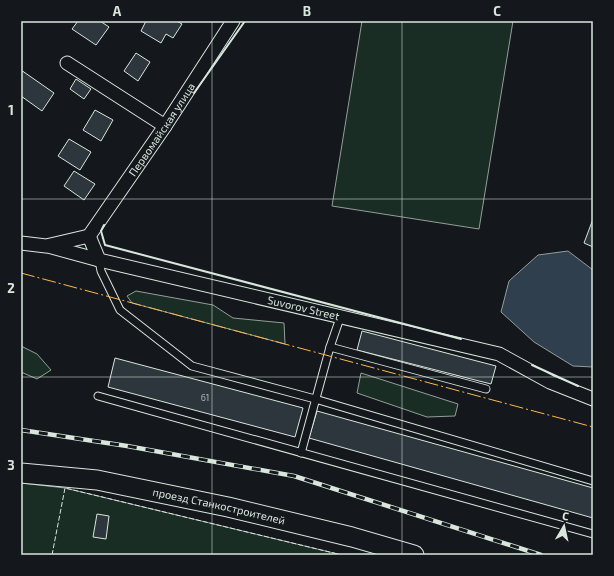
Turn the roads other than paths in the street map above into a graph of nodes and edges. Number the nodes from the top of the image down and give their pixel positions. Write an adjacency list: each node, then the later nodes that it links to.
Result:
1 (233, 21): 3 (street, Первомайская улица)
2 (67, 63): 3 (street)
3 (165, 126): 4 (street, Первомайская улица)
4 (89, 236): 6 (street); 7 (street)
5 (21, 243): 6 (street)
6 (46, 246): 7 (street, Suvorov Street)
7 (99, 260): 8 (street, Suvorov Street); 12 (lane)
8 (340, 318): 9 (lane); 13 (street, Suvorov Street)
9 (330, 346): 10 (lane); 12 (lane)
10 (486, 389)
11 (98, 396): 14 (lane)
12 (315, 399): 14 (lane); 16 (lane)
13 (593, 400)
14 (301, 453): 17 (lane)
15 (21, 472): 18 (main road, проезд Станкостроителей)
16 (593, 480)
17 (593, 534)
18 (414, 555)

